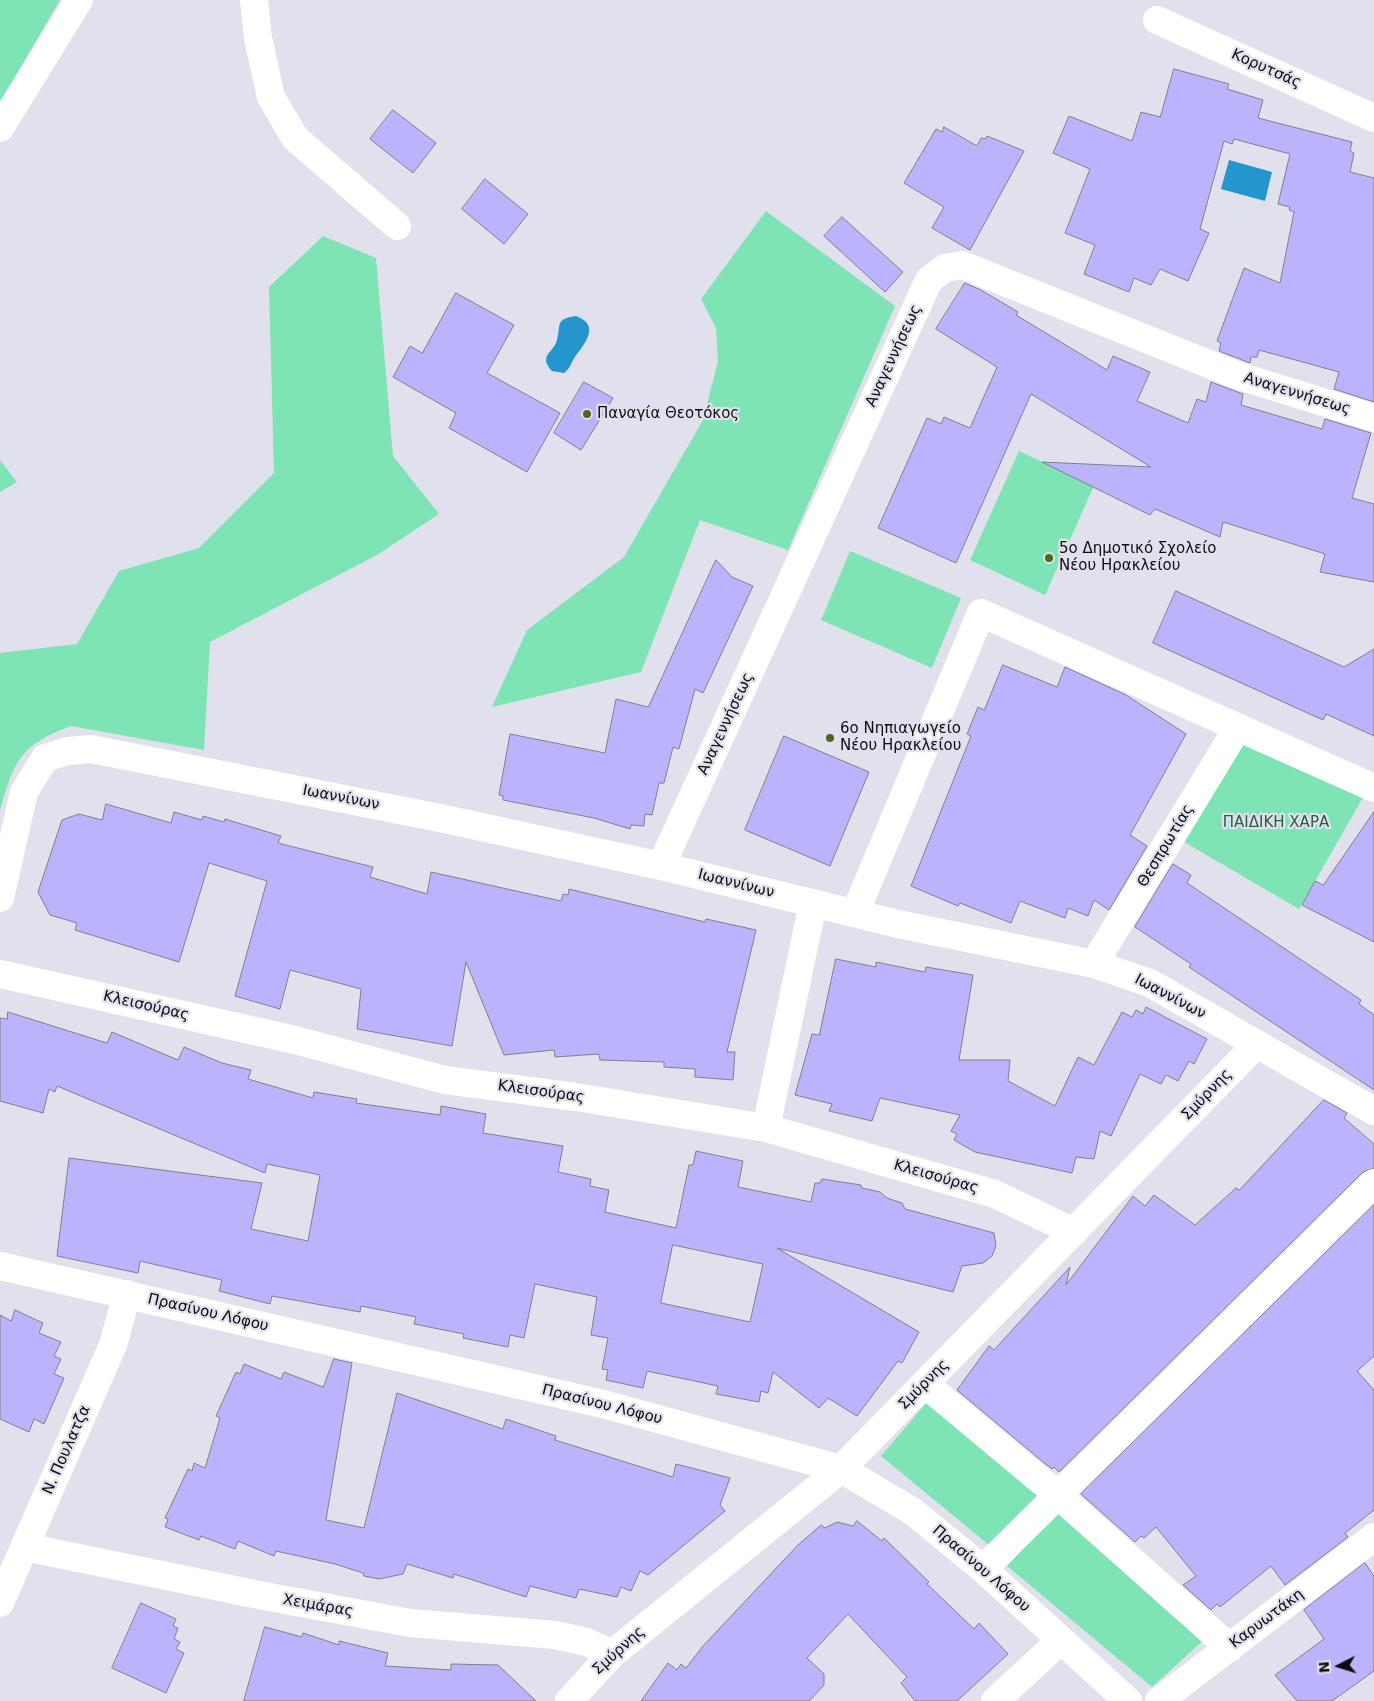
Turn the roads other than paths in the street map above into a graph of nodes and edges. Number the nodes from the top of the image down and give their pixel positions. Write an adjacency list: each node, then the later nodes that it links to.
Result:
1 (79, 0): 5 (street)
2 (254, 0): 6 (street)
3 (1157, 20): 4 (street, Κορυτσάς)
4 (1374, 118)
5 (0, 128)
6 (397, 226)
7 (1374, 418): 10 (street, Αναγεννήσεως)
8 (1238, 727): 9 (street); 13 (street); 14 (street, Θεσπρωτίας)
9 (1374, 788)
10 (661, 866): 11 (street, Ιωαννίνων); 12 (street, Ιωαννίνων)
11 (0, 898)
12 (813, 903): 13 (street, Ιωαννίνων); 18 (street)
13 (855, 913): 14 (street, Ιωαννίνων)
14 (1094, 964): 16 (street, Ιωαννίνων)
15 (0, 974): 18 (street, Κλεισούρας)
16 (1257, 1044): 17 (street, Ιωαννίνων); 20 (street, Σμύρνης)
17 (1374, 1112)
18 (766, 1128): 20 (street, Κλεισούρας)
19 (1374, 1183): 25 (street)
20 (1074, 1232): 23 (street, Σμύρνης)
21 (0, 1266): 22 (street, Πρασίνου Λόφου)
22 (127, 1294): 24 (street, Πρασίνου Λόφου); 27 (street, Ν. Πουλατζα)
23 (925, 1384): 24 (street, Σμύρνης); 25 (street)
24 (842, 1469): 28 (street, Πρασίνου Λόφου); 32 (street, Σμύρνης)
25 (1058, 1494): 28 (street); 31 (street)
26 (1374, 1537): 31 (street, Καρυωτάκη)
27 (25, 1547): 29 (street, Ν. Πουλατζα); 32 (street, Χειμάρας)
28 (983, 1569): 30 (street, Πρασίνου Λόφου)
29 (0, 1603)
30 (1061, 1640): 34 (street); 35 (street, Πρασίνου Λόφου)
31 (1230, 1648): 36 (street, Καρυωτάκη)
32 (612, 1654): 33 (street, Σμύρνης)
33 (578, 1698)
34 (995, 1701)
35 (1128, 1701)
36 (1159, 1701)

